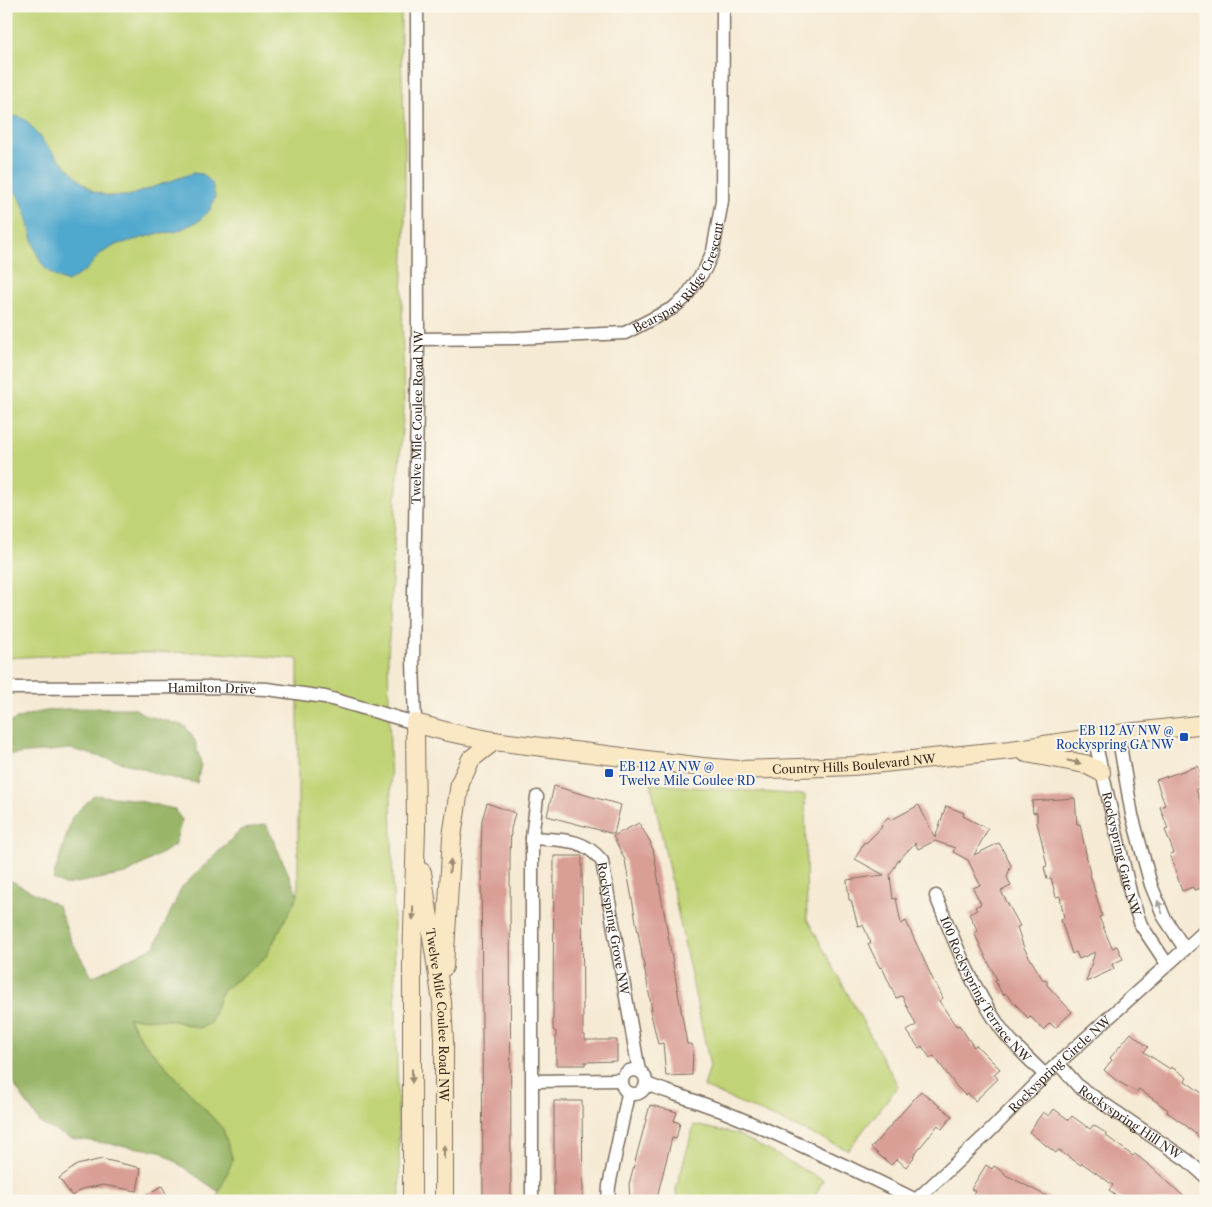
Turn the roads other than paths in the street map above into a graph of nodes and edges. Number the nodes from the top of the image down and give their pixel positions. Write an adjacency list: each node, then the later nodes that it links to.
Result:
1 (417, 6): 3 (street, Twelve Mile Coulee Road NW)
2 (723, 6): 3 (street, Bearspaw Ridge Crescent)
3 (418, 339): 5 (street, Twelve Mile Coulee Road NW)
4 (6, 688): 5 (street, Hamilton Drive)
5 (415, 723): 9 (main road, Country Hills Boulevard NW); 13 (main road, Twelve Mile Coulee Road NW)
6 (1206, 724): 7 (main road, Country Hills Boulevard NW)
7 (1118, 734): 8 (main road, Country Hills Boulevard NW); 17 (street, Rockyspring Gate NW, one-way to 7)
8 (1094, 737): 10 (main road, Country Hills Boulevard NW); 11 (street, Rockyspring Gate NW)
9 (494, 742): 10 (main road, Country Hills Boulevard NW); 19 (main road, one-way to 9)
10 (1011, 750): 11 (main road, one-way to 11)
11 (1100, 772): 18 (street, Rockyspring Gate NW)
12 (537, 797): 14 (street)
13 (416, 829): 19 (main road, Twelve Mile Coulee Road NW); 29 (main road, Twelve Mile Coulee Road NW, one-way to 29)
14 (532, 838): 21 (street, Rockyspring Grove NW); 24 (street)
15 (936, 896): 22 (street, 100 Rockyspring Terrace NW)
16 (1206, 930): 17 (street, Rockyspring Circle NW)
17 (1185, 949): 18 (street, Rockyspring Circle NW)
18 (1167, 964): 20 (street, Rockyspring Circle NW)
19 (442, 1002): 30 (main road, Twelve Mile Coulee Road NW, one-way to 19)
20 (1058, 1063): 22 (street, Rockyspring Circle NW); 27 (street, Rockyspring Hill NW)
21 (639, 1071): 23 (street); 25 (street)
22 (1045, 1075): 28 (street, Rockyspring Circle NW)
23 (621, 1080): 24 (street); 26 (street)
24 (533, 1081): 31 (street)
25 (646, 1084): 26 (street); 28 (street)
26 (628, 1094): 32 (street)
27 (1206, 1177)
28 (916, 1200)
29 (412, 1201)
30 (444, 1201)
31 (532, 1201)
32 (608, 1201)

